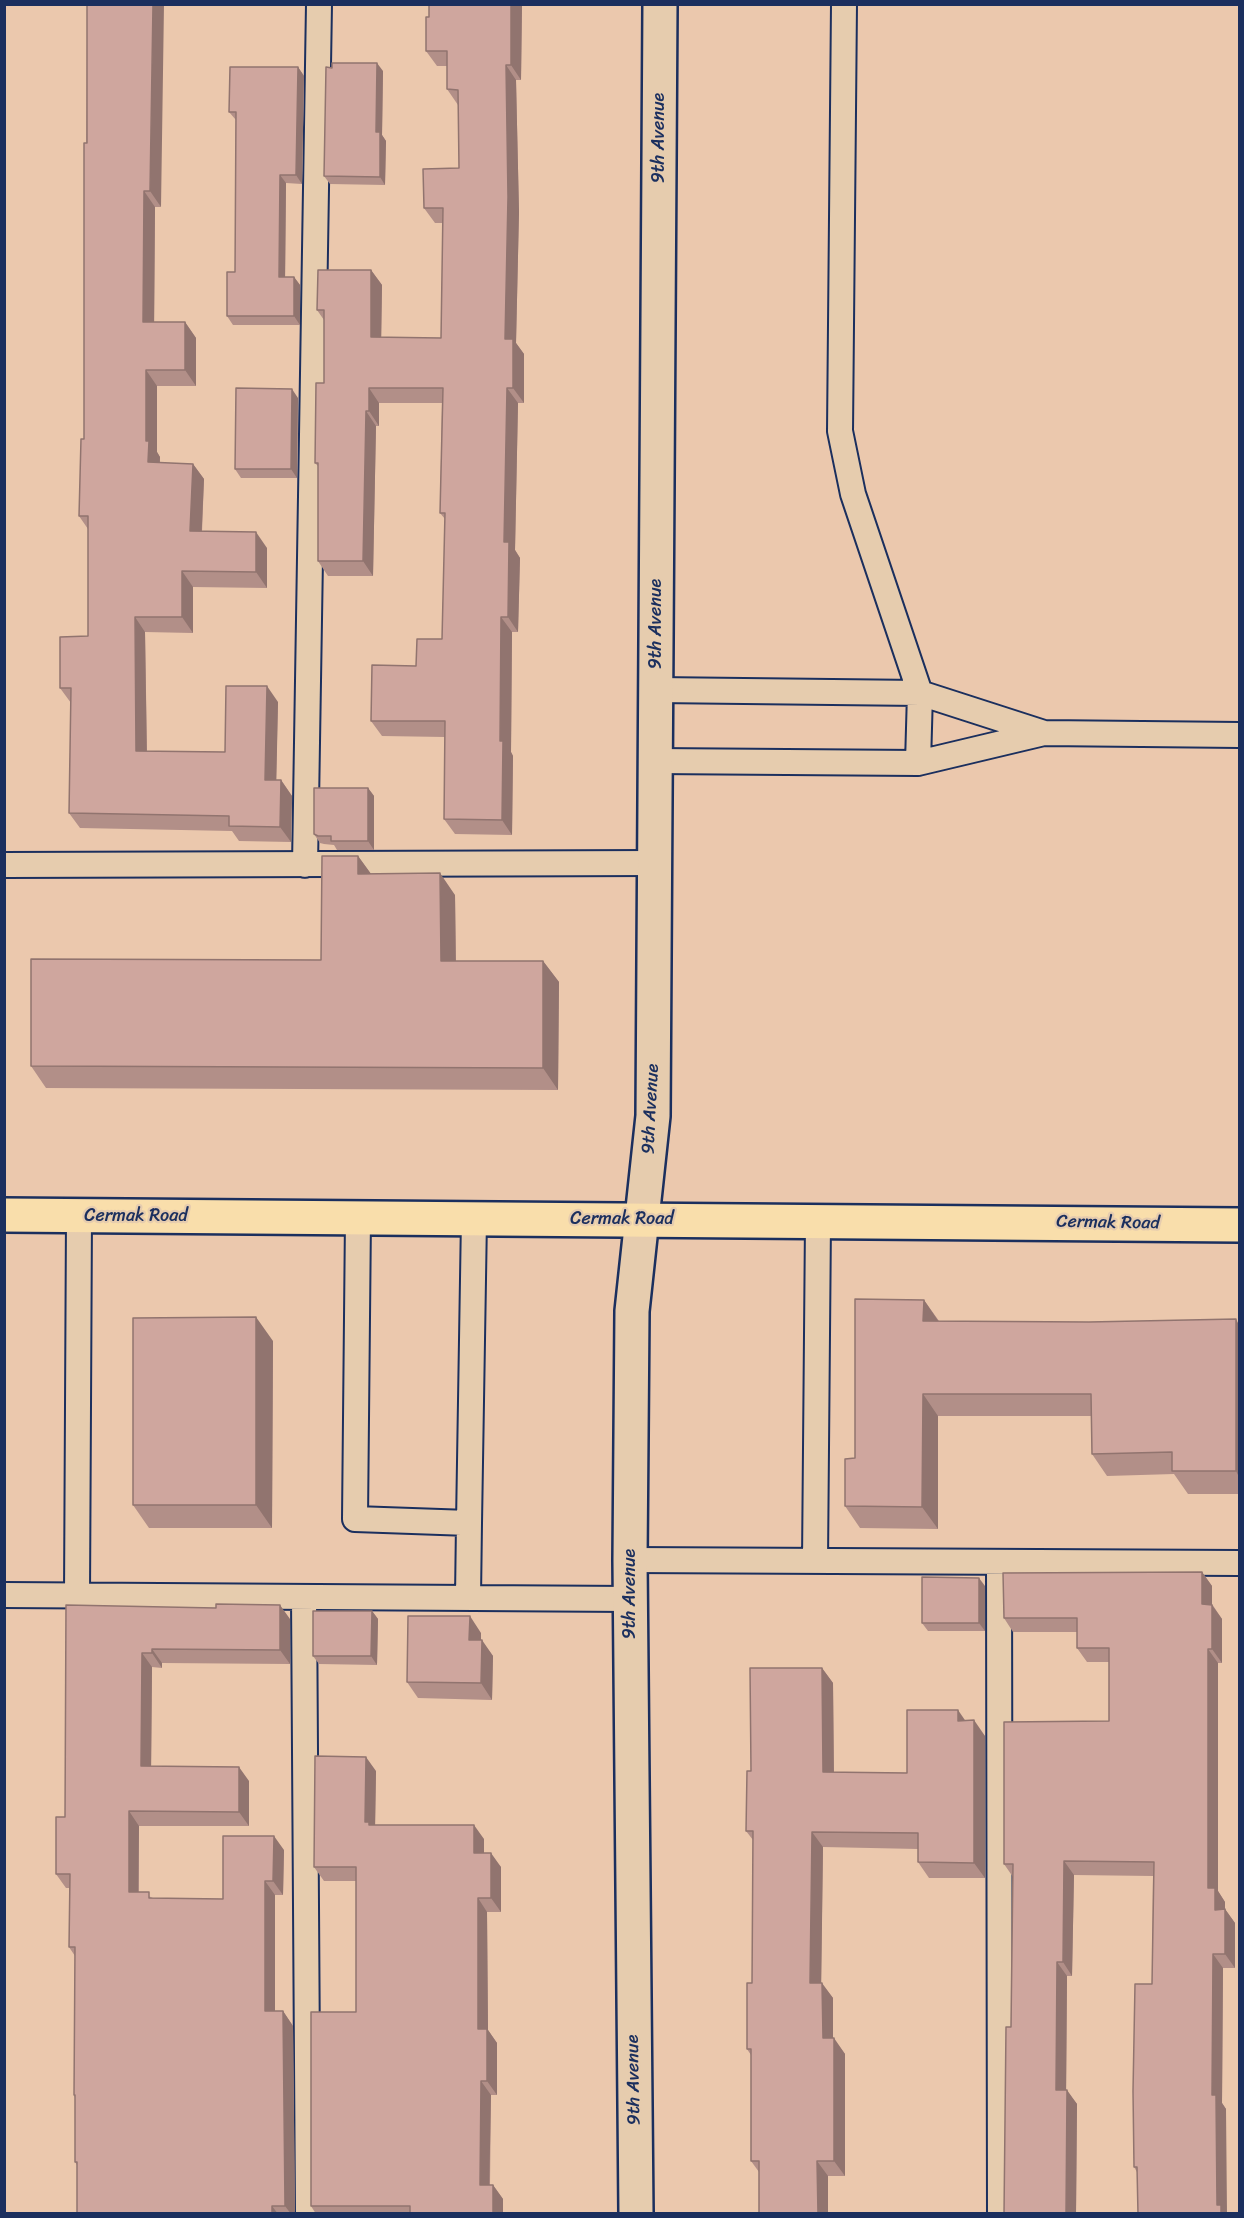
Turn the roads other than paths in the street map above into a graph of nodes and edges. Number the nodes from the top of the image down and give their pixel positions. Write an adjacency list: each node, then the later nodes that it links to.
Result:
1 (319, 4): 12 (lane)
2 (660, 4): 4 (street, 9th Avenue)
3 (844, 4): 5 (lane)
4 (656, 690): 5 (lane); 8 (street, 9th Avenue)
5 (920, 693): 6 (lane); 9 (lane)
6 (1044, 733): 7 (lane); 9 (lane)
7 (1239, 735)
8 (656, 761): 9 (lane); 10 (street, 9th Avenue)
9 (918, 763)
10 (655, 863): 12 (lane); 17 (street, 9th Avenue)
11 (4, 865): 12 (lane)
12 (305, 865)
13 (4, 1215): 14 (main road, Cermak Road)
14 (79, 1215): 15 (main road, Cermak Road); 26 (lane)
15 (358, 1217): 16 (main road, Cermak Road); 20 (lane)
16 (474, 1218): 17 (main road, Cermak Road); 20 (lane)
17 (642, 1219): 18 (main road, Cermak Road); 21 (street, 9th Avenue)
18 (818, 1221): 19 (main road, Cermak Road); 22 (lane)
19 (1239, 1225)
20 (468, 1523): 28 (lane)
21 (630, 1560): 22 (lane); 29 (street, 9th Avenue)
22 (815, 1561): 23 (lane)
23 (999, 1562): 24 (lane); 32 (lane)
24 (1239, 1563)
25 (4, 1595): 26 (lane)
26 (77, 1595): 27 (lane)
27 (304, 1597): 28 (lane); 30 (lane)
28 (468, 1598): 29 (lane)
29 (630, 1599): 31 (street, 9th Avenue)
30 (308, 2214)
31 (636, 2214)
32 (999, 2214)

